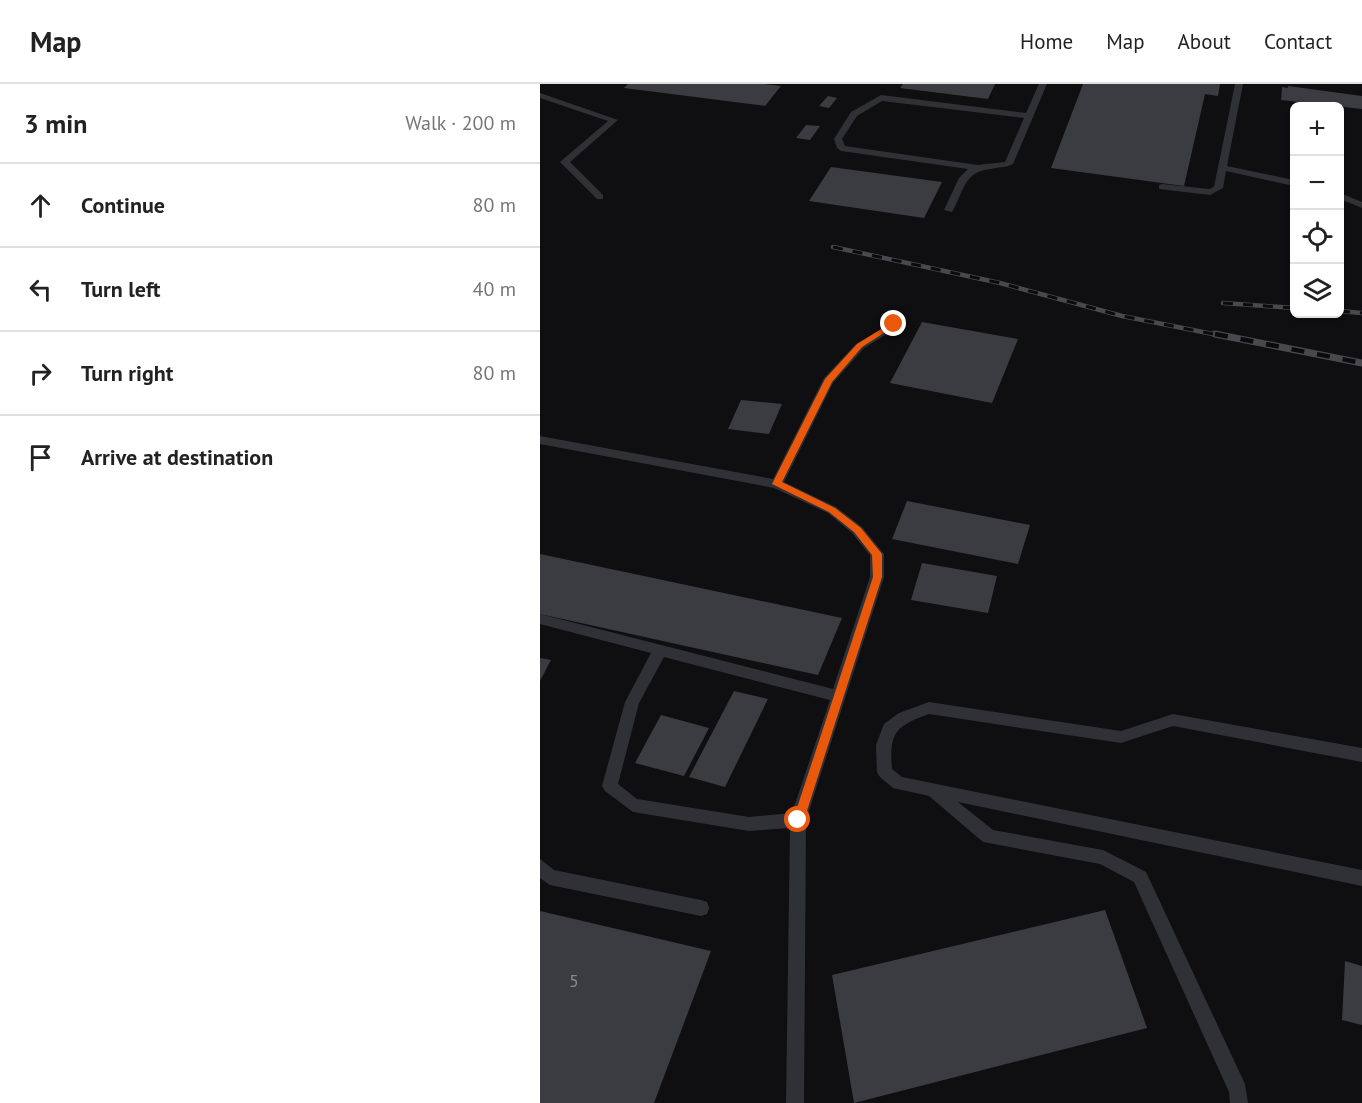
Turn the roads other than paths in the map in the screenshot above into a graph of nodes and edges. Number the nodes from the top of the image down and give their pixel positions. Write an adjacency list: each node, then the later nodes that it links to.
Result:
1 (1044, 84): 4 (lane)
2 (1239, 84): 6 (lane)
3 (540, 95): 9 (lane)
4 (1029, 116): 5 (lane); 5 (lane)
5 (975, 167): 12 (lane)
6 (1223, 168): 7 (lane); 8 (lane)
7 (1290, 182)
8 (1162, 187)
9 (600, 197)
10 (1344, 198): 11 (lane)
11 (1362, 205)
12 (949, 210)
13 (894, 324): 15 (lane)
14 (540, 440): 15 (lane)
15 (777, 484): 18 (lane)
16 (540, 619): 17 (lane)
17 (660, 650): 18 (lane); 21 (lane)
18 (838, 696): 21 (lane)
19 (1362, 755): 20 (lane)
20 (932, 790): 23 (lane); 26 (lane)
21 (798, 820): 25 (lane)
22 (540, 867): 24 (lane)
23 (1362, 878)
24 (701, 908)
25 (795, 1103)
26 (1239, 1103)

